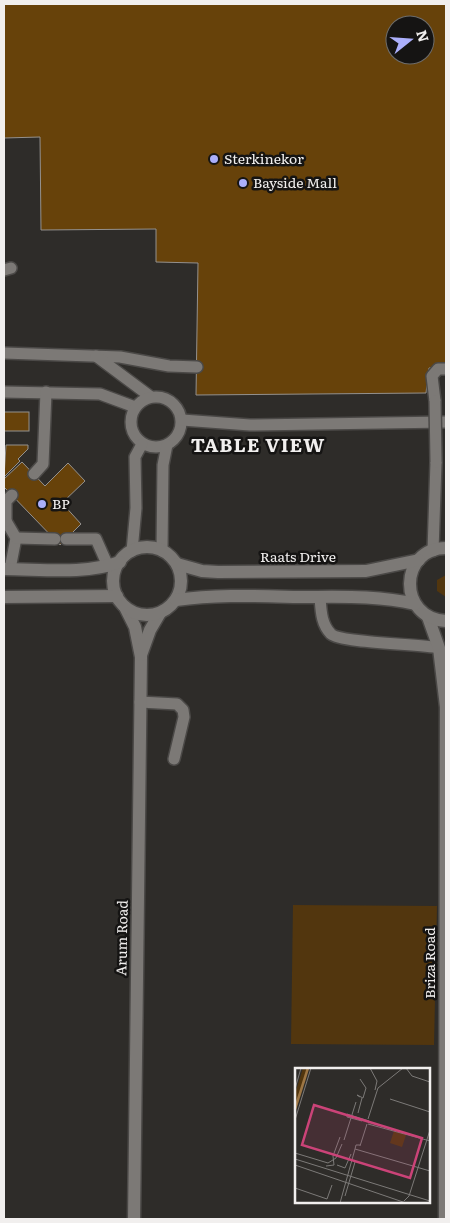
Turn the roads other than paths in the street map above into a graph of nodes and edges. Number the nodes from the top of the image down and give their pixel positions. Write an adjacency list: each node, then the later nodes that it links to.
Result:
1 (4, 353): 2 (lane)
2 (96, 356): 3 (lane); 7 (lane)
3 (197, 367)
4 (442, 369): 20 (lane, bridge)
5 (4, 392): 6 (lane)
6 (46, 392): 8 (lane); 13 (lane)
7 (151, 397): 8 (lane); 9 (lane)
8 (135, 407): 11 (lane)
9 (182, 420): 10 (lane); 12 (lane)
10 (446, 422)
11 (142, 444): 12 (lane); 19 (lane)
12 (167, 446): 18 (lane)
13 (34, 474)
14 (12, 495): 15 (lane)
15 (5, 521): 16 (lane)
16 (16, 538): 22 (lane); 24 (lane)
17 (446, 548): 20 (street, Raats Drive)
18 (162, 550): 19 (street); 23 (street)
19 (132, 551): 22 (street)
20 (433, 551): 21 (street, Raats Drive)
21 (419, 560): 23 (street, Raats Drive); 29 (street)
22 (114, 564): 24 (street); 25 (street)
23 (177, 564): 28 (street)
24 (7, 569)
25 (117, 596): 26 (street); 30 (street)
26 (4, 597)
27 (320, 597): 28 (street); 29 (street); 34 (lane)
28 (176, 600): 31 (street)
29 (415, 604): 32 (street)
30 (125, 607): 31 (street); 35 (street, Arum Road)
31 (160, 613): 35 (street, Arum Road)
32 (428, 617): 33 (street); 34 (street, Briza Road)
33 (446, 622)
34 (439, 648): 38 (street, Briza Road)
35 (140, 657): 36 (street, Arum Road)
36 (140, 702): 39 (lane); 40 (street, Arum Road)
37 (446, 703): 38 (street, Briza Road)
38 (446, 707): 41 (street, Briza Road)
39 (174, 759)
40 (134, 1219)
41 (445, 1219)

